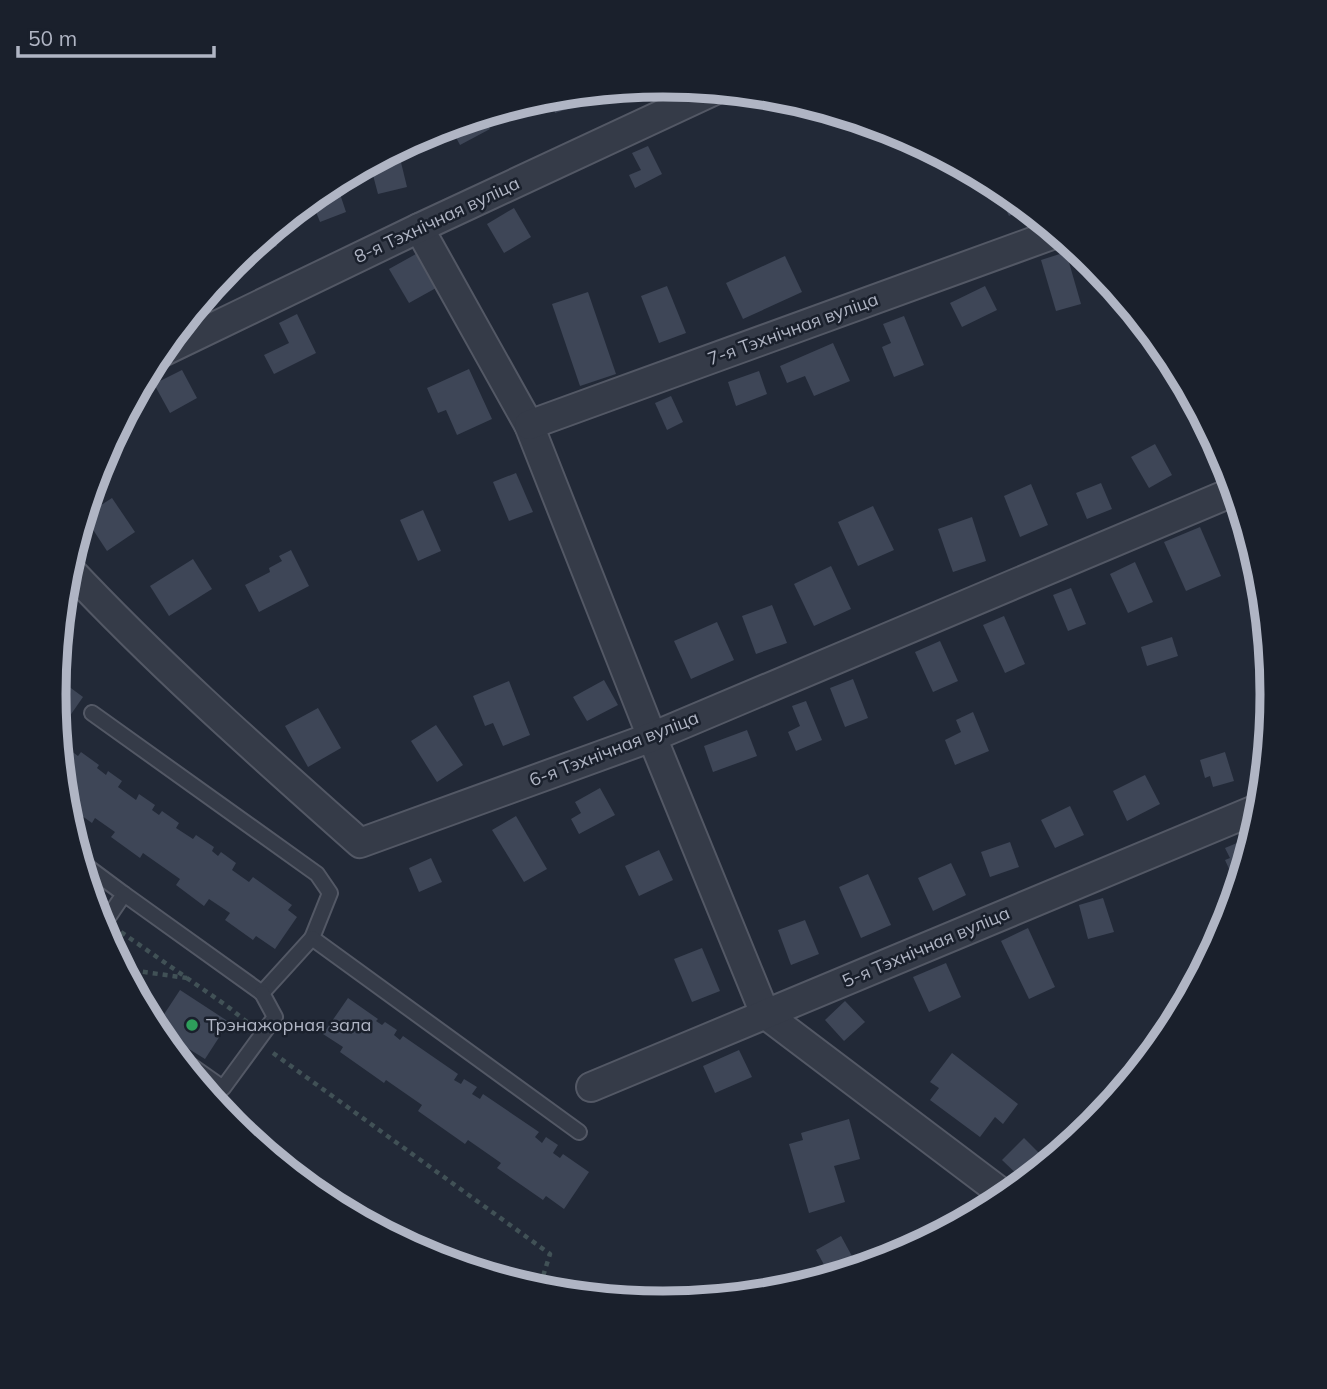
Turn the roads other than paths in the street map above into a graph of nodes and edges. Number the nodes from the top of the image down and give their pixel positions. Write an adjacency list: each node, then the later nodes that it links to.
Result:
1 (696, 99): 2 (street, 8-я Тэхнічная вуліца)
2 (419, 228): 4 (street, 8-я Тэхнічная вуліца); 5 (street)
3 (1046, 237): 5 (street, 7-я Тэхнічная вуліца)
4 (183, 341)
5 (529, 425): 9 (street)
6 (1226, 495): 9 (street, 6-я Тэхнічная вуліца)
7 (78, 579): 9 (street, 6-я Тэхнічная вуліца)
8 (92, 713): 14 (lane)
9 (652, 737): 16 (street)
10 (1249, 813): 16 (street, 5-я Тэхнічная вуліца)
11 (94, 871): 12 (lane)
12 (124, 894): 13 (lane); 15 (lane)
13 (109, 916)
14 (312, 938): 15 (lane); 19 (lane)
15 (262, 993): 17 (lane)
16 (765, 1014): 18 (street, 5-я Тэхнічная вуліца); 20 (street)
17 (203, 1073)
18 (591, 1087)
19 (579, 1132)
20 (997, 1190)

